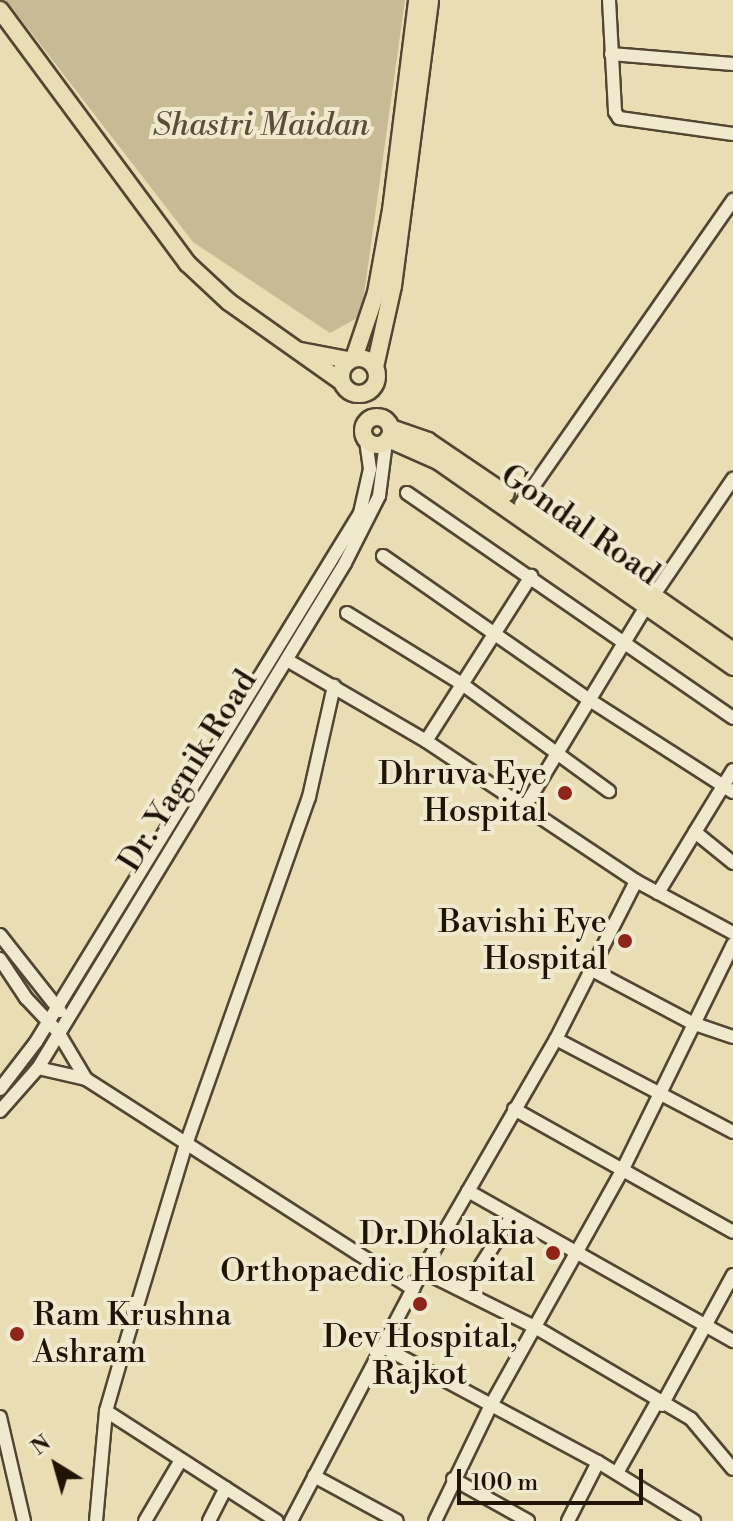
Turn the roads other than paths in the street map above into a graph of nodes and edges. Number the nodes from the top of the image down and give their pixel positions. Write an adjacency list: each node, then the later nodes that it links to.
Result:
1 (417, 0): 10 (main road)
2 (430, 0): 11 (main road)
3 (609, 0): 5 (street)
4 (0, 10): 9 (main road)
5 (611, 54): 6 (street); 7 (street)
6 (733, 64)
7 (733, 134)
8 (733, 200): 18 (street)
9 (292, 349): 10 (main road); 13 (main road)
10 (351, 359): 11 (main road); 13 (main road)
11 (375, 367): 12 (main road)
12 (374, 386): 13 (main road); 14 (main road)
13 (348, 388): 14 (main road)
14 (383, 429): 15 (main road); 18 (main road, Gondal Road); 21 (main road, Gondal Road); 26 (street, Dr. Yagnik Road)
15 (366, 440): 47 (street)
16 (733, 479): 21 (street)
17 (407, 493): 20 (street)
18 (521, 504): 21 (main road, Gondal Road)
19 (383, 556): 23 (street)
20 (531, 576): 23 (street); 24 (street)
21 (650, 600): 24 (street); 25 (main road, Gondal Road); 27 (main road, Gondal Road)
22 (347, 613): 28 (street)
23 (496, 632): 28 (street); 30 (street)
24 (626, 647): 30 (street); 31 (street)
25 (733, 651)
26 (287, 660): 29 (street); 48 (street, Dr. Yagnik Road)
27 (733, 667)
28 (462, 684): 32 (street); 33 (street)
29 (334, 686): 32 (street); 61 (street)
30 (588, 699): 33 (street); 35 (street)
31 (733, 718)
32 (426, 741): 37 (street)
33 (555, 753): 36 (street); 37 (street)
34 (733, 770): 35 (street)
35 (728, 788): 38 (street)
36 (609, 791)
37 (524, 808): 40 (street)
38 (695, 832): 39 (street); 41 (street)
39 (733, 863)
40 (636, 881): 41 (street); 46 (street)
41 (658, 893): 42 (street)
42 (733, 933)
43 (0, 935): 47 (street)
44 (733, 944): 50 (street)
45 (0, 959): 49 (street)
46 (592, 970): 50 (street); 53 (street)
47 (56, 1006): 48 (street); 49 (street)
48 (67, 1018): 51 (street, Dr. Yagnik Road)
49 (47, 1021): 51 (street); 56 (street)
50 (692, 1023): 52 (street); 57 (street)
51 (58, 1032): 54 (street, Dr. Yagnik Road); 55 (street)
52 (733, 1037)
53 (556, 1039): 57 (street); 58 (street)
54 (38, 1068): 55 (street); 59 (street, Dr. Yagnik Road)
55 (86, 1079): 61 (street)
56 (0, 1089)
57 (662, 1092): 60 (street); 62 (street)
58 (514, 1109): 62 (street); 63 (street)
59 (0, 1111)
60 (733, 1132)
61 (185, 1147): 69 (street); 77 (street)
62 (622, 1171): 65 (street); 66 (street)
63 (468, 1191): 64 (street); 67 (street)
64 (512, 1216): 66 (street); 70 (street)
65 (733, 1232)
66 (579, 1252): 71 (street); 72 (street)
67 (422, 1271): 69 (street); 70 (street)
68 (733, 1275): 71 (street)
69 (413, 1289): 74 (street)
70 (466, 1289): 72 (street)
71 (705, 1323): 73 (street); 75 (street)
72 (535, 1327): 75 (street); 76 (street)
73 (733, 1341)
74 (385, 1348): 76 (street); 83 (street)
75 (660, 1403): 81 (street); 82 (street)
76 (490, 1407): 80 (street); 84 (street)
77 (106, 1411): 79 (street); 88 (street)
78 (0, 1417): 87 (street)
79 (181, 1460): 85 (street); 89 (street)
80 (598, 1462): 82 (street); 97 (street)
81 (732, 1467)
82 (617, 1473): 98 (street)
83 (314, 1476): 86 (street); 92 (street)
84 (453, 1479): 95 (street); 96 (street)
85 (226, 1488): 90 (street); 91 (street)
86 (372, 1508): 93 (street); 94 (street)
87 (24, 1521)
88 (96, 1521)
89 (145, 1521)
90 (209, 1521)
91 (277, 1521)
92 (291, 1521)
93 (365, 1521)
94 (397, 1521)
95 (435, 1521)
96 (528, 1521)
97 (568, 1521)
98 (694, 1521)

